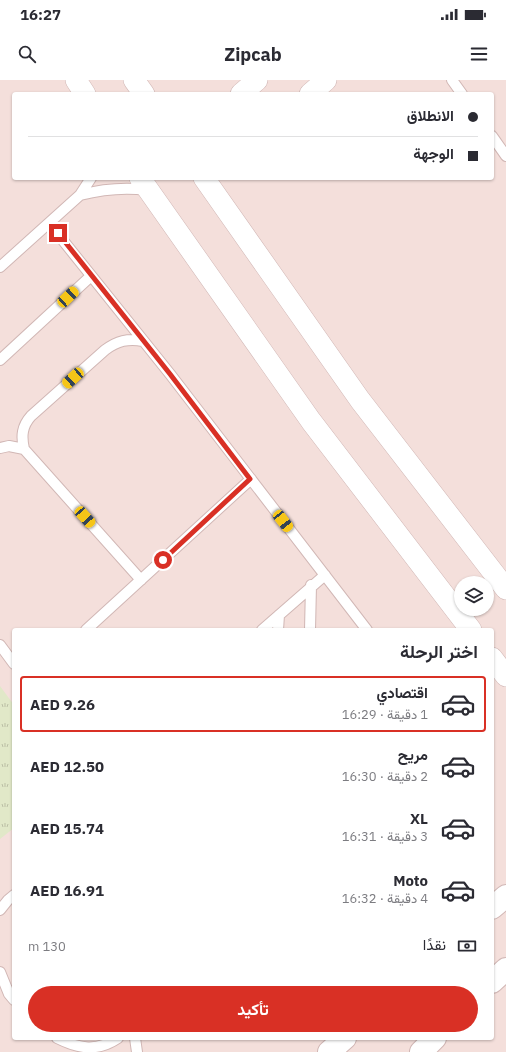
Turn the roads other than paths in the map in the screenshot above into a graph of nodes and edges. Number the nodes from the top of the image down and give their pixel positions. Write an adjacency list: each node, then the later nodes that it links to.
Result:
1 (76, 80): 6 (street)
2 (134, 80): 7 (street)
3 (257, 80): 8 (street)
4 (326, 80): 9 (street)
5 (452, 80): 10 (lane)
6 (84, 92)
7 (143, 92)
8 (243, 92)
9 (312, 92)
10 (461, 92)
11 (494, 139): 12 (lane)
12 (506, 156)
13 (90, 180): 16 (lane)
14 (211, 181): 28 (street)
15 (144, 184): 16 (lane); 35 (street)
16 (80, 194): 17 (lane)
17 (49, 223): 18 (lane); 19 (lane)
18 (0, 267)
19 (91, 276): 20 (lane); 21 (lane)
20 (143, 341): 23 (lane); 24 (lane)
21 (0, 360)
22 (0, 448): 23 (lane)
23 (24, 449): 26 (lane)
24 (250, 479): 25 (lane); 26 (lane)
25 (324, 575): 27 (lane); 34 (lane)
26 (141, 580): 30 (lane)
27 (311, 585): 29 (lane); 33 (lane)
28 (506, 589)
29 (279, 615): 31 (lane); 32 (lane)
30 (88, 628)
31 (264, 628)
32 (278, 628)
33 (310, 628)
34 (365, 628)
35 (469, 628)
36 (0, 645): 37 (lane)
37 (12, 661)
38 (494, 661): 39 (street)
39 (506, 676)
40 (506, 896): 42 (street)
41 (12, 897): 43 (lane)
42 (494, 906)
43 (0, 910)
44 (506, 969): 46 (street)
45 (0, 972): 47 (lane)
46 (494, 980)
47 (12, 998)
48 (62, 1040): 53 (lane)
49 (114, 1040): 53 (lane)
50 (135, 1040): 54 (lane)
51 (343, 1040): 55 (street)
52 (433, 1040): 56 (street)
53 (93, 1050)
54 (137, 1052)
55 (329, 1052)
56 (420, 1052)

